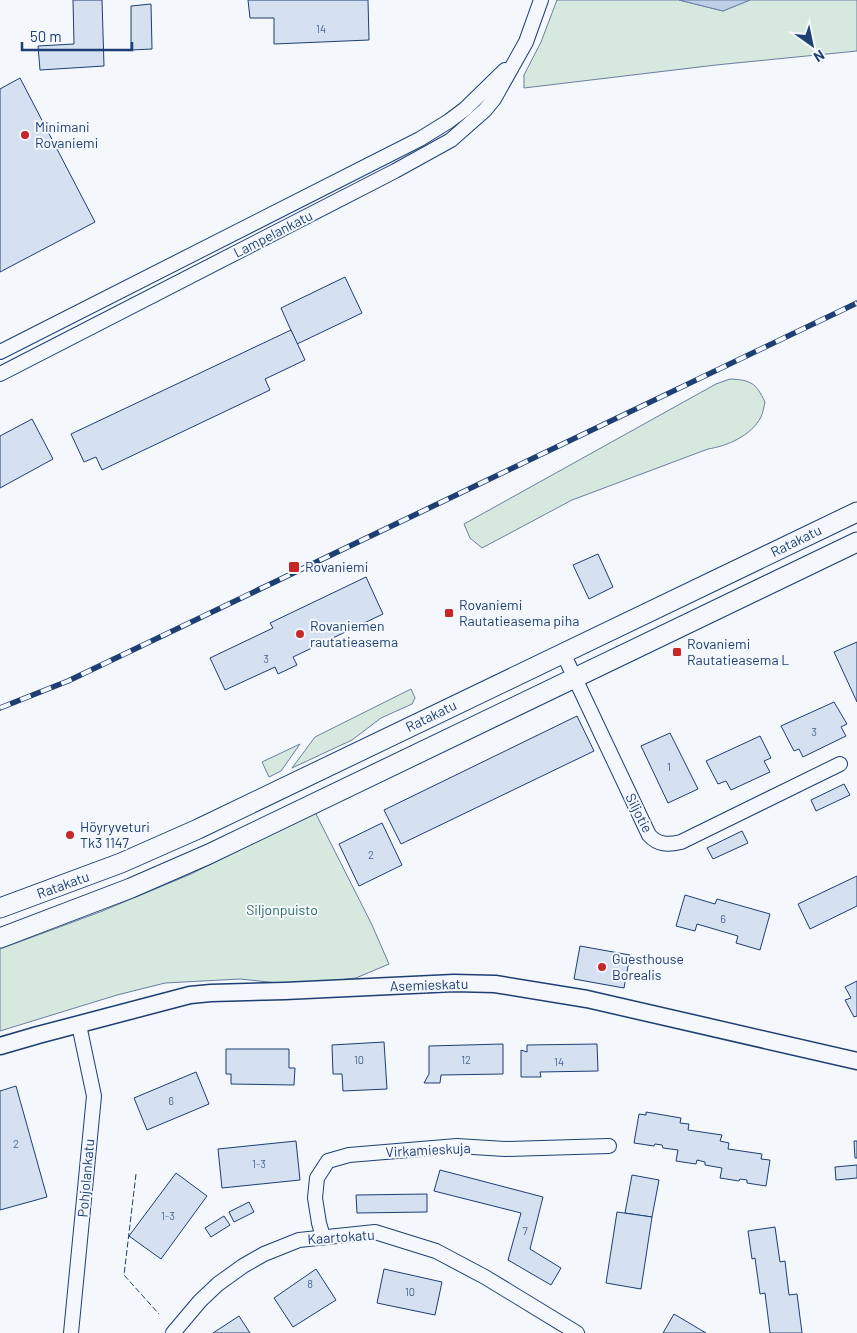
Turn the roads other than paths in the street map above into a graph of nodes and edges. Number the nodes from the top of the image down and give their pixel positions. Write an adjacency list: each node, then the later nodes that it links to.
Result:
1 (541, 0): 2 (street, Lampelankatu)
2 (516, 58): 3 (street, Lampelankatu); 4 (street, Lampelankatu)
3 (0, 352)
4 (0, 374)
5 (857, 512): 7 (main road, Ratakatu)
6 (857, 542): 8 (main road, Ratakatu)
7 (563, 653): 8 (street, Siljotie); 10 (main road, Ratakatu)
8 (575, 678): 9 (street, Siljotie); 11 (main road, Ratakatu)
9 (840, 764)
10 (0, 908)
11 (0, 938)
12 (79, 1025): 13 (street, Asemieskatu); 14 (street, Asemieskatu); 17 (street, Pohjolankatu)
13 (0, 1046)
14 (857, 1061)
15 (610, 1146): 16 (street, Virkamieskuja)
16 (324, 1237): 18 (street, Kaartokatu); 19 (street, Kaartokatu)
17 (71, 1333)
18 (173, 1333)
19 (577, 1333)

